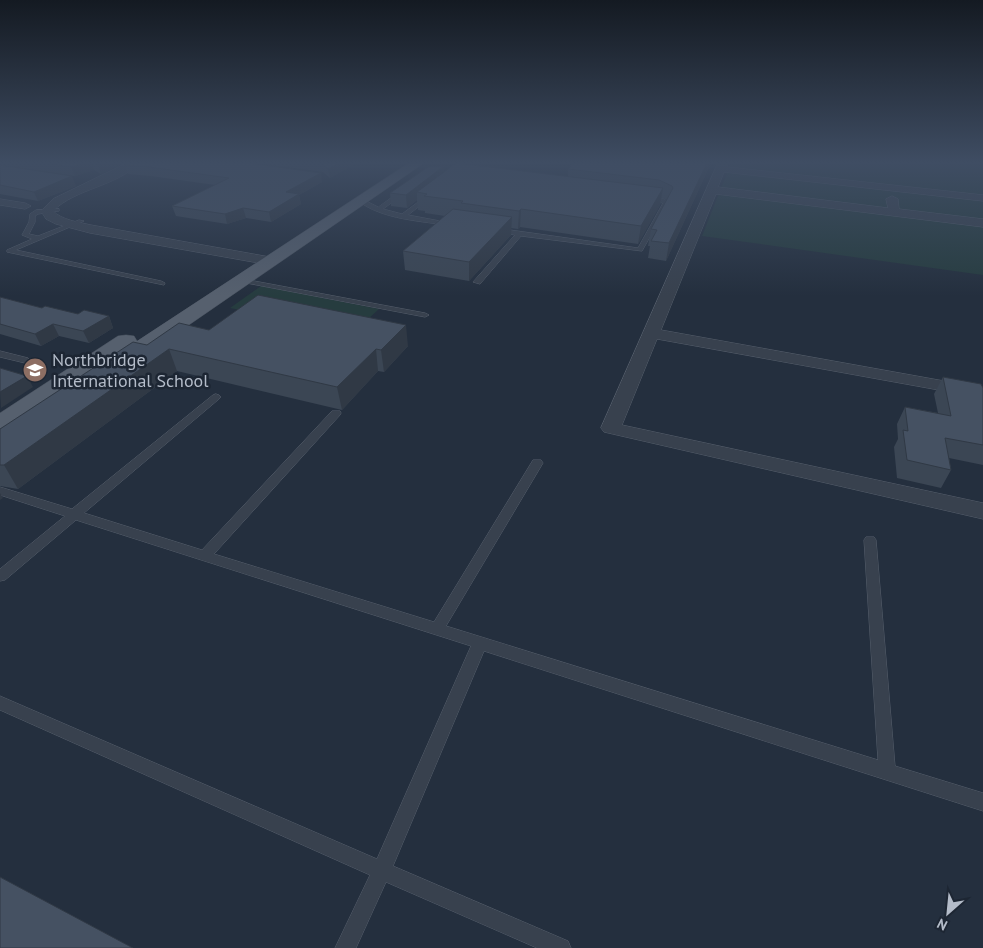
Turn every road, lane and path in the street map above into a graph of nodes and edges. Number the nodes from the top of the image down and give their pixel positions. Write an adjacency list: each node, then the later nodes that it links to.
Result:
1 (338, 207): 20 (main road)
2 (348, 207): 20 (main road)
3 (373, 207): 11 (lane)
4 (382, 207): 11 (lane)
5 (414, 207): 13 (lane)
6 (664, 207): 18 (lane)
7 (705, 207): 25 (street)
8 (855, 207): 12 (street)
9 (893, 207): 12 (street)
10 (52, 209): 14 (street); 19 (lane)
11 (378, 210): 13 (lane)
12 (894, 212): 15 (street)
13 (403, 216): 16 (lane)
14 (77, 223): 19 (lane); 20 (street)
15 (983, 223)
16 (462, 225)
17 (491, 229): 18 (lane)
18 (520, 233): 22 (lane)
19 (40, 239): 23 (lane)
20 (266, 257): 21 (main road); 31 (main road)
21 (241, 280): 24 (lane); 32 (main road)
22 (478, 282)
23 (161, 283)
24 (425, 315)
25 (651, 333): 28 (street); 35 (street)
26 (0, 354): 27 (lane)
27 (25, 360)
28 (983, 393)
29 (216, 397): 36 (lane)
30 (336, 413): 38 (lane)
31 (0, 424)
32 (0, 444)
33 (537, 463): 40 (lane)
34 (0, 491): 36 (lane)
35 (983, 511)
36 (73, 514): 38 (lane); 39 (lane)
37 (870, 540): 43 (lane)
38 (204, 556): 40 (lane)
39 (0, 576)
40 (437, 629): 41 (lane)
41 (480, 643): 43 (lane); 45 (lane)
42 (0, 703): 45 (lane)
43 (887, 772): 44 (lane)
44 (983, 802)
45 (382, 871): 46 (lane); 47 (lane)
46 (345, 948)
47 (561, 948)

